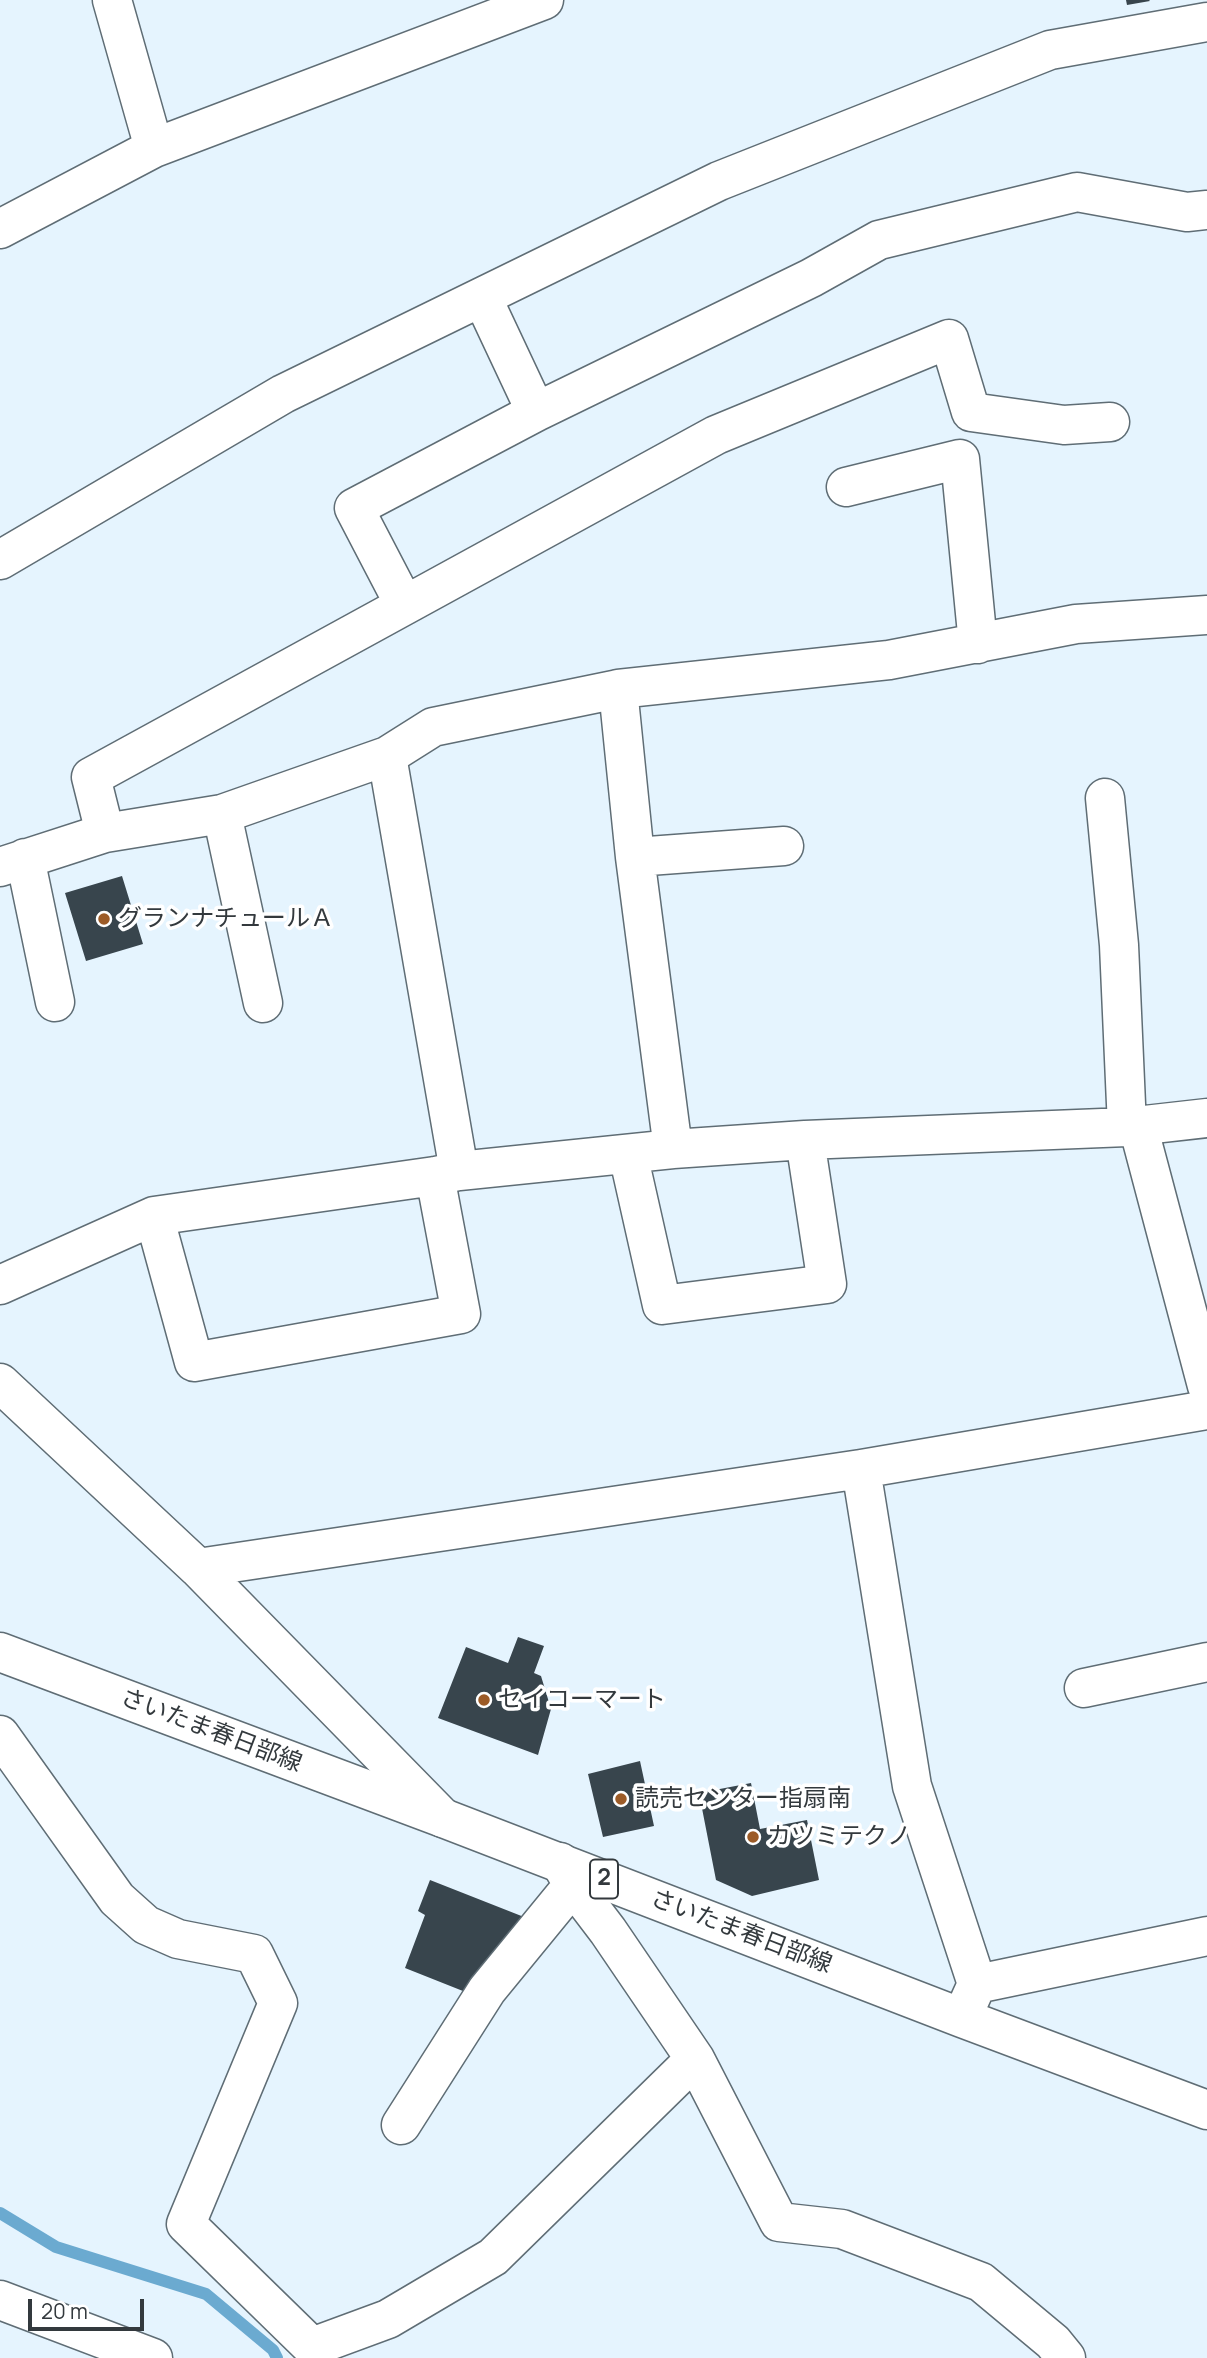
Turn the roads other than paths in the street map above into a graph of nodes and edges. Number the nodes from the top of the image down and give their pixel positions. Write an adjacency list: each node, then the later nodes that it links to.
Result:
1 (112, 0): 4 (street)
2 (544, 0): 4 (street)
3 (1207, 22): 7 (street)
4 (154, 148): 6 (street)
5 (1207, 210): 8 (street)
6 (0, 229)
7 (482, 297): 8 (street); 11 (street)
8 (536, 412): 12 (street)
9 (1110, 422): 12 (street)
10 (846, 487): 14 (street)
11 (0, 560)
12 (404, 604): 19 (street)
13 (1207, 615): 14 (street)
14 (978, 644): 15 (street)
15 (618, 689): 16 (street); 21 (street)
16 (387, 756): 18 (street); 30 (street)
17 (1105, 798): 26 (street)
18 (222, 814): 19 (street); 24 (street)
19 (105, 833): 22 (street)
20 (784, 846): 21 (street)
21 (635, 857): 28 (street)
22 (13, 862): 23 (street)
23 (55, 1002)
24 (263, 1003)
25 (1207, 1118): 26 (street)
26 (1132, 1126): 27 (street); 34 (street)
27 (805, 1140): 28 (street); 29 (street)
28 (673, 1149): 29 (street)
29 (628, 1154): 30 (street)
30 (447, 1173): 31 (street); 31 (street)
31 (154, 1216): 32 (street)
32 (0, 1284)
33 (0, 1382): 37 (street)
34 (1207, 1386)
35 (1207, 1410): 36 (street)
36 (861, 1469): 37 (street); 45 (street)
37 (198, 1568): 42 (street)
38 (0, 1652): 42 (street, さいたま春日部線 / 2)
39 (1207, 1662): 40 (street)
40 (1084, 1688)
41 (0, 1735): 51 (street)
42 (443, 1818): 43 (street, さいたま春日部線 / 2)
43 (566, 1874): 46 (street, さいたま春日部線 / 2); 47 (street); 49 (street)
44 (1207, 1936): 45 (street)
45 (977, 1984): 46 (street)
46 (962, 2018): 48 (street, さいたま春日部線 / 2)
47 (695, 2059): 51 (street); 53 (street)
48 (1207, 2110)
49 (401, 2125)
50 (0, 2300): 52 (street)
51 (315, 2352)
52 (153, 2358)
53 (1066, 2358)

